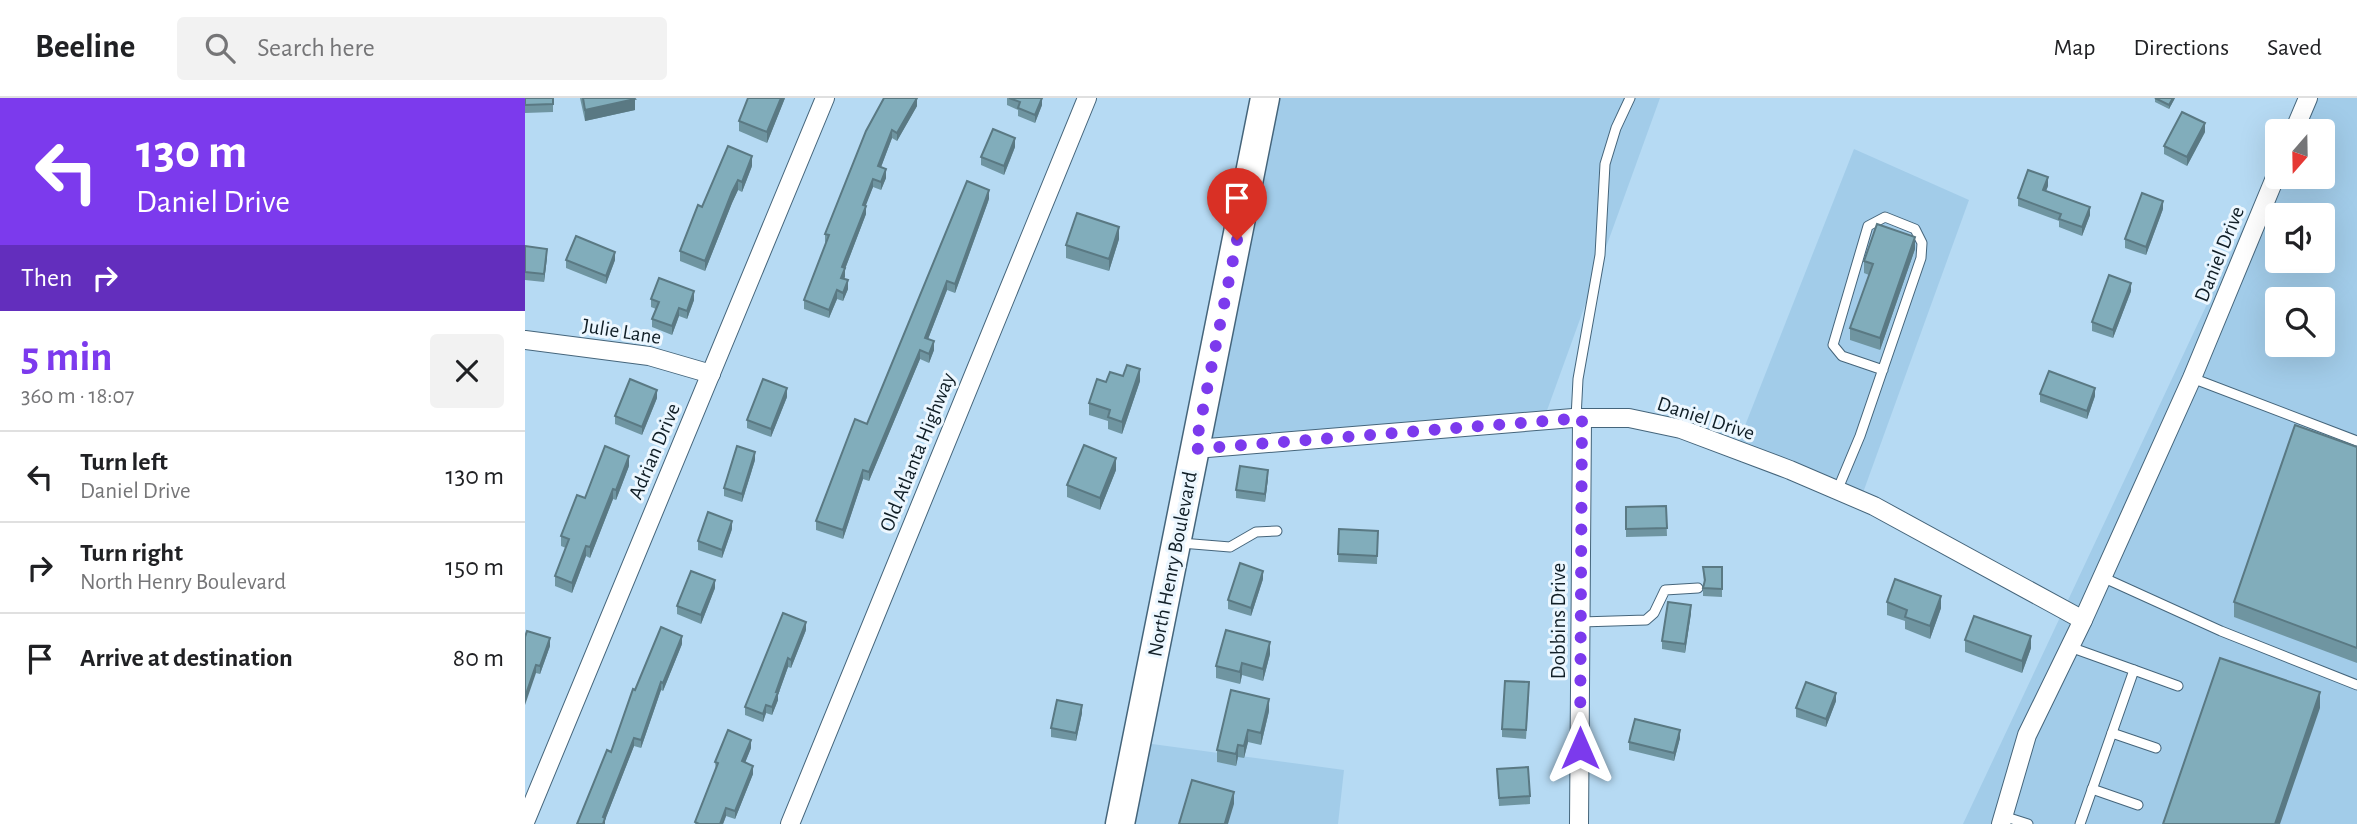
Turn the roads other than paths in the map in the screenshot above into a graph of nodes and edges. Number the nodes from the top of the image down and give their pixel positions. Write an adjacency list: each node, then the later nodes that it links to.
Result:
1 (825, 98): 10 (street, Adrian Drive)
2 (1087, 98): 32 (street, Old Atlanta Highway)
3 (1265, 98): 14 (main road, North Henry Boulevard)
4 (1630, 98): 12 (lane)
5 (2308, 98): 6 (street)
6 (2299, 119)
7 (2270, 189): 11 (street, Daniel Drive)
8 (525, 340): 10 (street, Julie Lane)
9 (1883, 370): 9 (lane); 15 (lane)
10 (711, 374): 31 (street, Adrian Drive)
11 (2192, 378): 13 (lane); 18 (street, Daniel Drive)
12 (1579, 418): 14 (street, Daniel Drive); 15 (street, Daniel Drive); 21 (street, Dobbins Drive)
13 (2357, 441)
14 (1195, 449): 17 (main road, North Henry Boulevard)
15 (1837, 491): 20 (street, Daniel Drive)
16 (1277, 531): 17 (lane)
17 (1176, 542): 33 (main road, North Henry Boulevard)
18 (2102, 577): 20 (street, Daniel Drive); 24 (lane)
19 (1698, 588): 21 (lane)
20 (2083, 620): 22 (street, Daniel Drive)
21 (1581, 622): 34 (street, Dobbins Drive)
22 (2070, 647): 23 (lane); 30 (street, Daniel Drive)
23 (2134, 670): 25 (lane); 26 (lane)
24 (2357, 685)
25 (2179, 686)
26 (2112, 733): 27 (lane); 28 (lane)
27 (2156, 748)
28 (2092, 789): 29 (lane); 36 (lane)
29 (2138, 805)
30 (2001, 820): 35 (lane)
31 (525, 822)
32 (790, 824)
33 (1119, 824)
34 (1579, 824)
35 (2028, 824)
36 (2080, 824)

